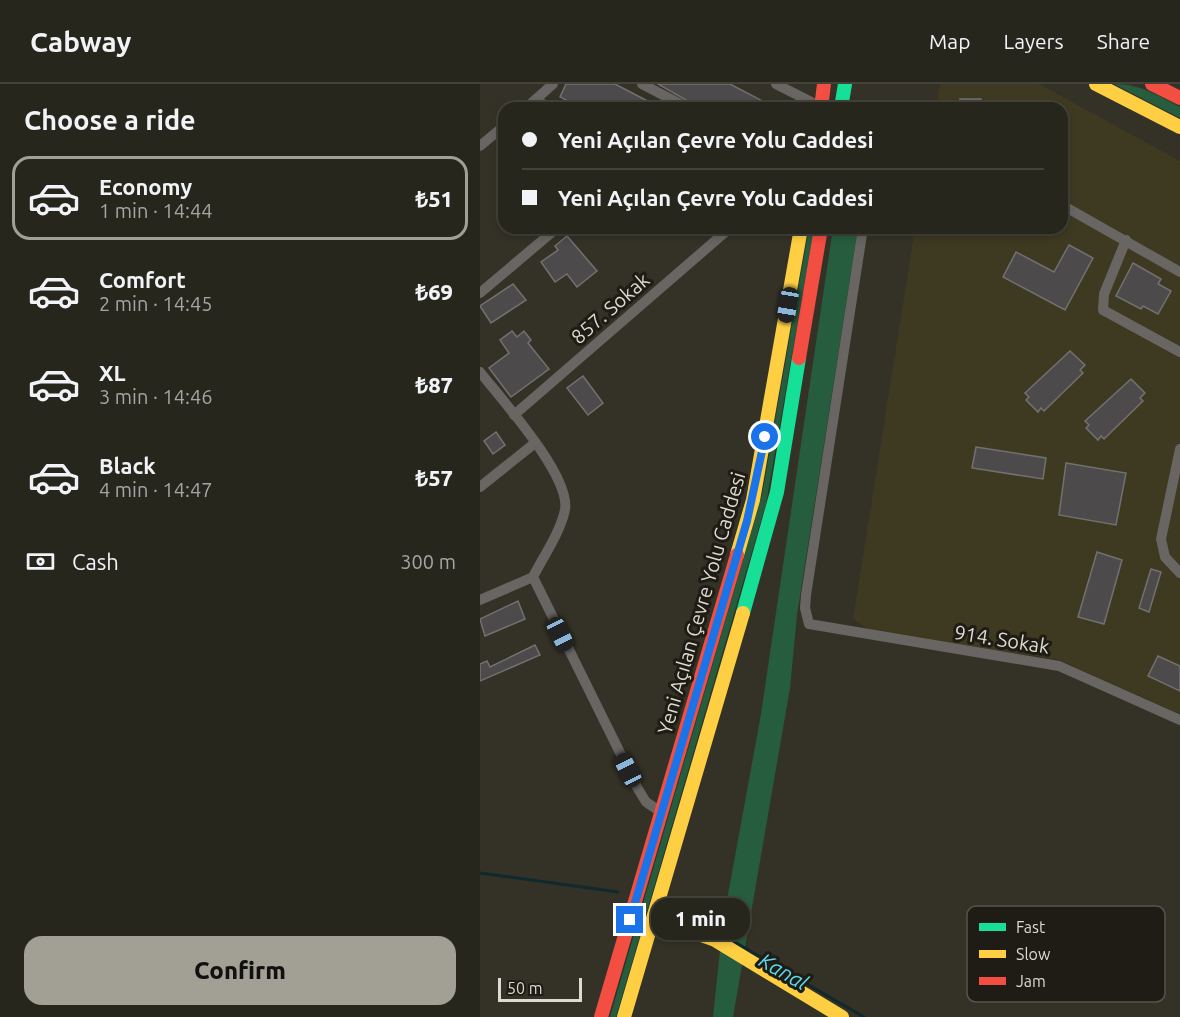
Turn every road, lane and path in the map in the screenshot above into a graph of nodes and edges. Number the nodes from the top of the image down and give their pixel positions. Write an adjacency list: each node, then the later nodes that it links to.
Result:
1 (553, 84): 9 (street)
2 (642, 84): 12 (street)
3 (776, 84): 13 (street)
4 (824, 84): 14 (main road)
5 (845, 84): 15 (main road)
6 (1096, 84): 16 (main road)
7 (1152, 84): 8 (main road)
8 (1180, 98)
9 (535, 100): 10 (street); 11 (street)
10 (533, 102)
11 (539, 102)
12 (676, 102)
13 (810, 102)
14 (822, 102)
15 (842, 102)
16 (1180, 127)
17 (498, 131): 18 (street)
18 (480, 146)
19 (1068, 208): 25 (street)
20 (550, 234): 27 (street)
21 (723, 234): 30 (street, 857. Sokak)
22 (800, 234): 38 (main road, Yeni Açılan Çevre Yolu Caddesi)
23 (820, 234): 39 (main road)
24 (862, 234): 37 (street, 914. Sokak)
25 (1126, 240): 26 (street); 28 (street)
26 (1180, 272)
27 (480, 293)
28 (1180, 352)
29 (480, 372): 30 (street)
30 (514, 415): 31 (street)
31 (535, 443): 33 (street); 35 (street)
32 (1180, 449): 34 (street)
33 (480, 487)
34 (1180, 573)
35 (533, 577): 36 (street); 38 (street)
36 (480, 600)
37 (1180, 720)
38 (661, 812): 40 (main road, Yeni Açılan Çevre Yolu Caddesi)
39 (654, 918): 41 (main road); 42 (main road)
40 (601, 1017)
41 (624, 1017)
42 (842, 1017)

